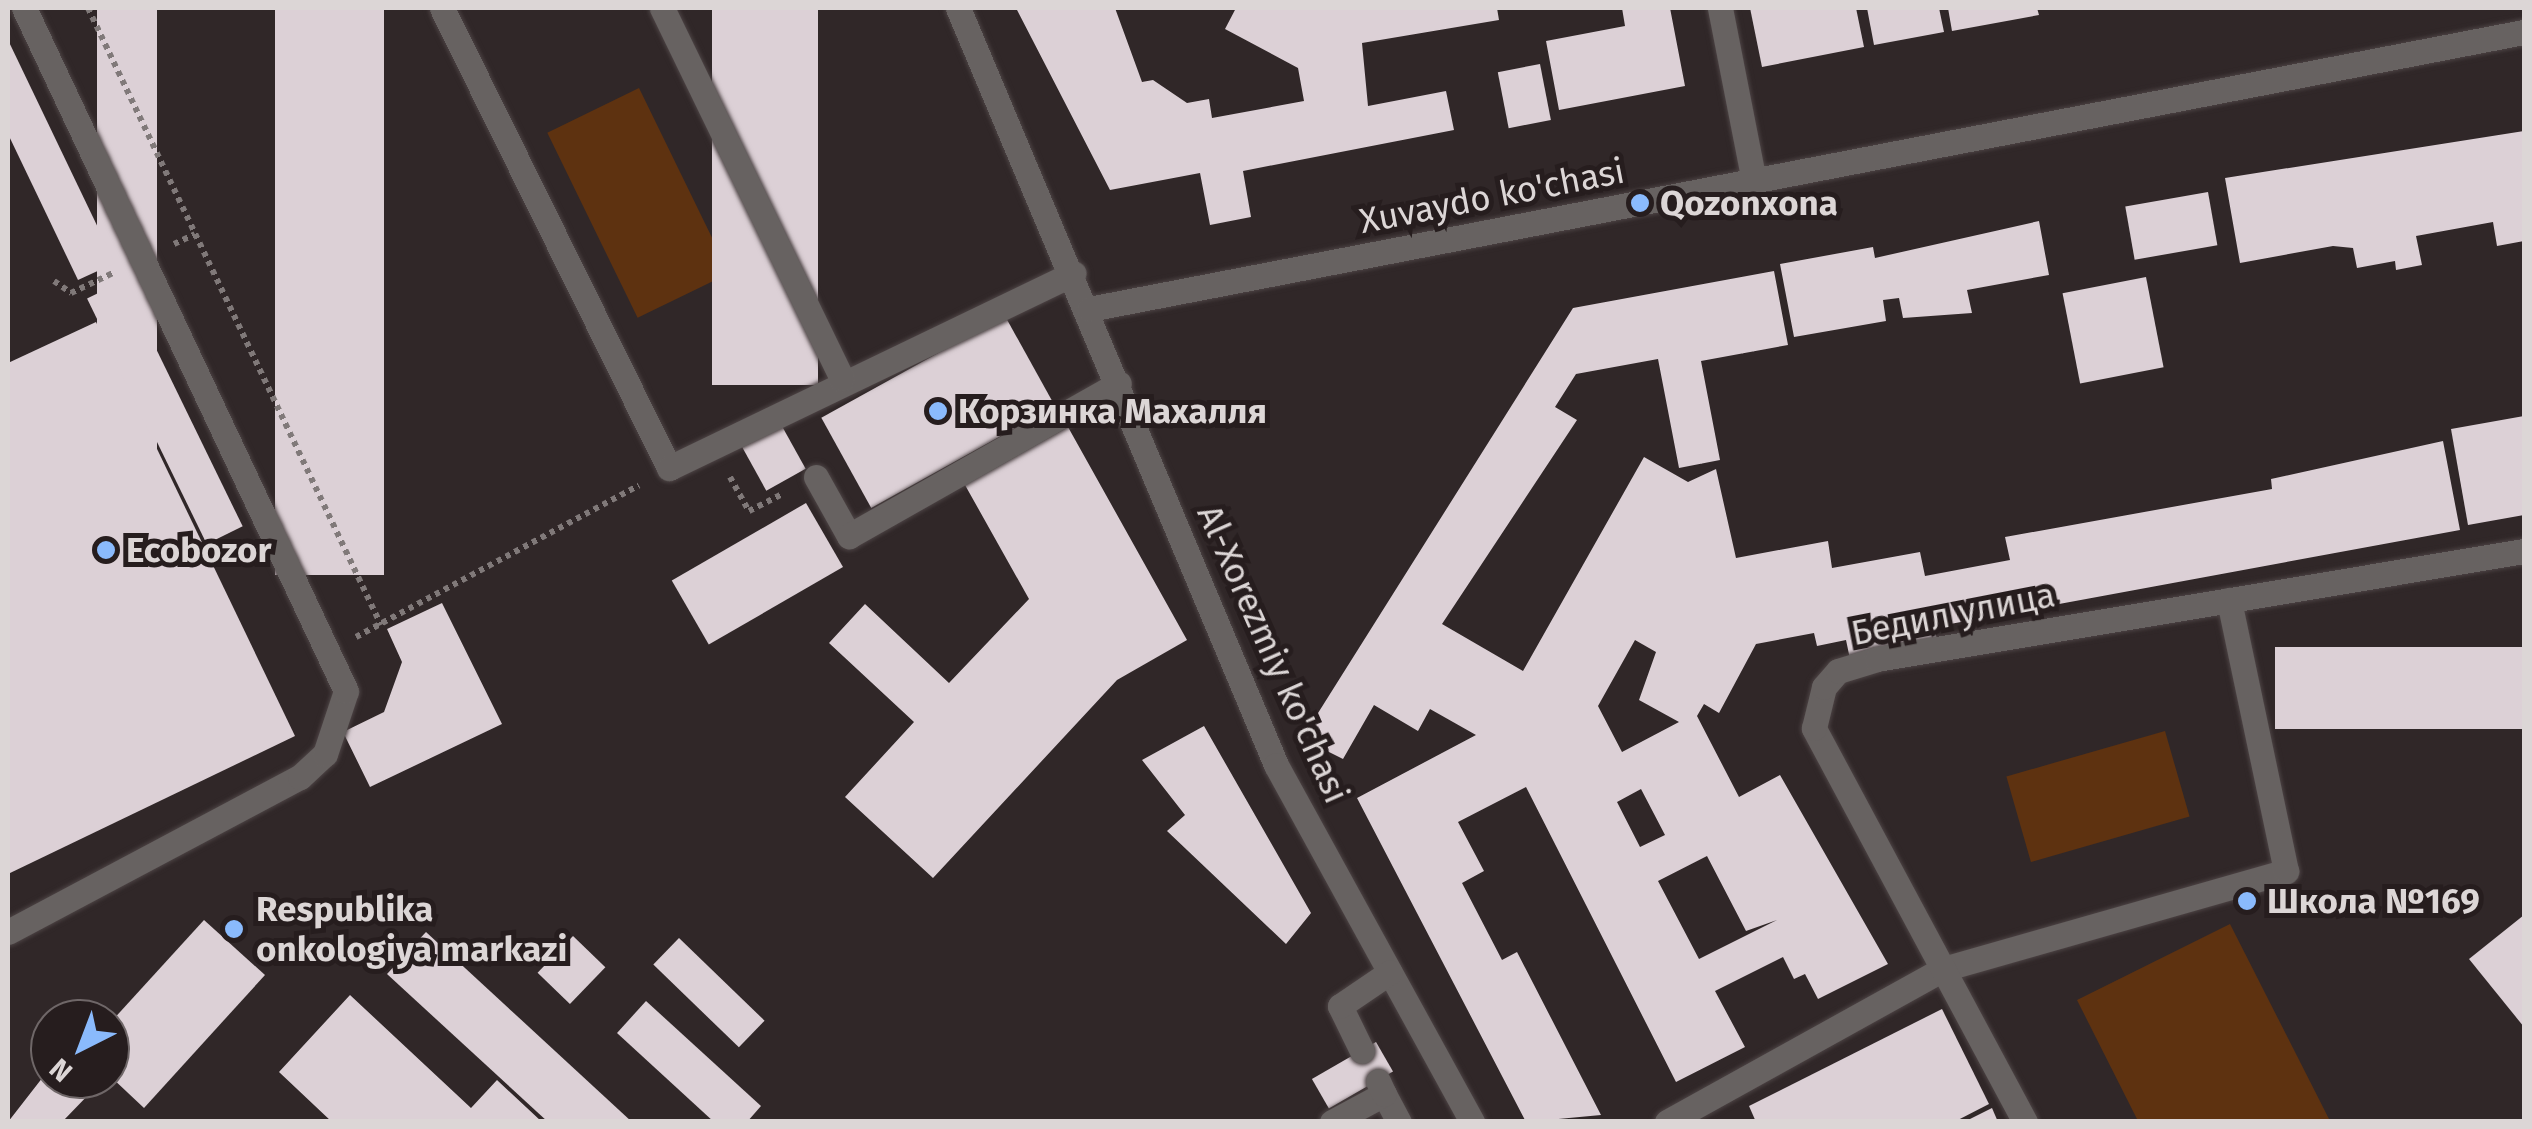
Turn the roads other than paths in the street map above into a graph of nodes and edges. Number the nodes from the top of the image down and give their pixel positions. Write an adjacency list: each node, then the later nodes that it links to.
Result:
1 (24, 8): 15 (street)
2 (442, 8): 10 (street)
3 (662, 8): 10 (street)
4 (958, 8): 8 (street)
5 (1720, 8): 7 (street)
6 (2524, 32): 7 (street, Xuvaydo ko'chasi)
7 (1754, 181): 9 (street, Xuvaydo ko'chasi)
8 (1074, 273): 9 (street); 10 (street)
9 (1089, 309): 11 (street, Al-Xorezmiy ko'chasi)
10 (842, 380)
11 (1119, 384): 12 (street); 17 (street, Al-Xorezmiy ko'chasi)
12 (816, 477)
13 (2524, 551): 14 (street, Бедил улица)
14 (2228, 600): 16 (street); 16 (street, Бедил улица)
15 (8, 932)
16 (1943, 969): 22 (street); 23 (street, Бедил улица)
17 (1390, 972): 18 (street); 21 (street, Al-Xorezmiy ko'chasi)
18 (1362, 1051)
19 (1332, 1122): 20 (street)
20 (1399, 1122)
21 (1472, 1122)
22 (1667, 1122)
23 (2024, 1122)

